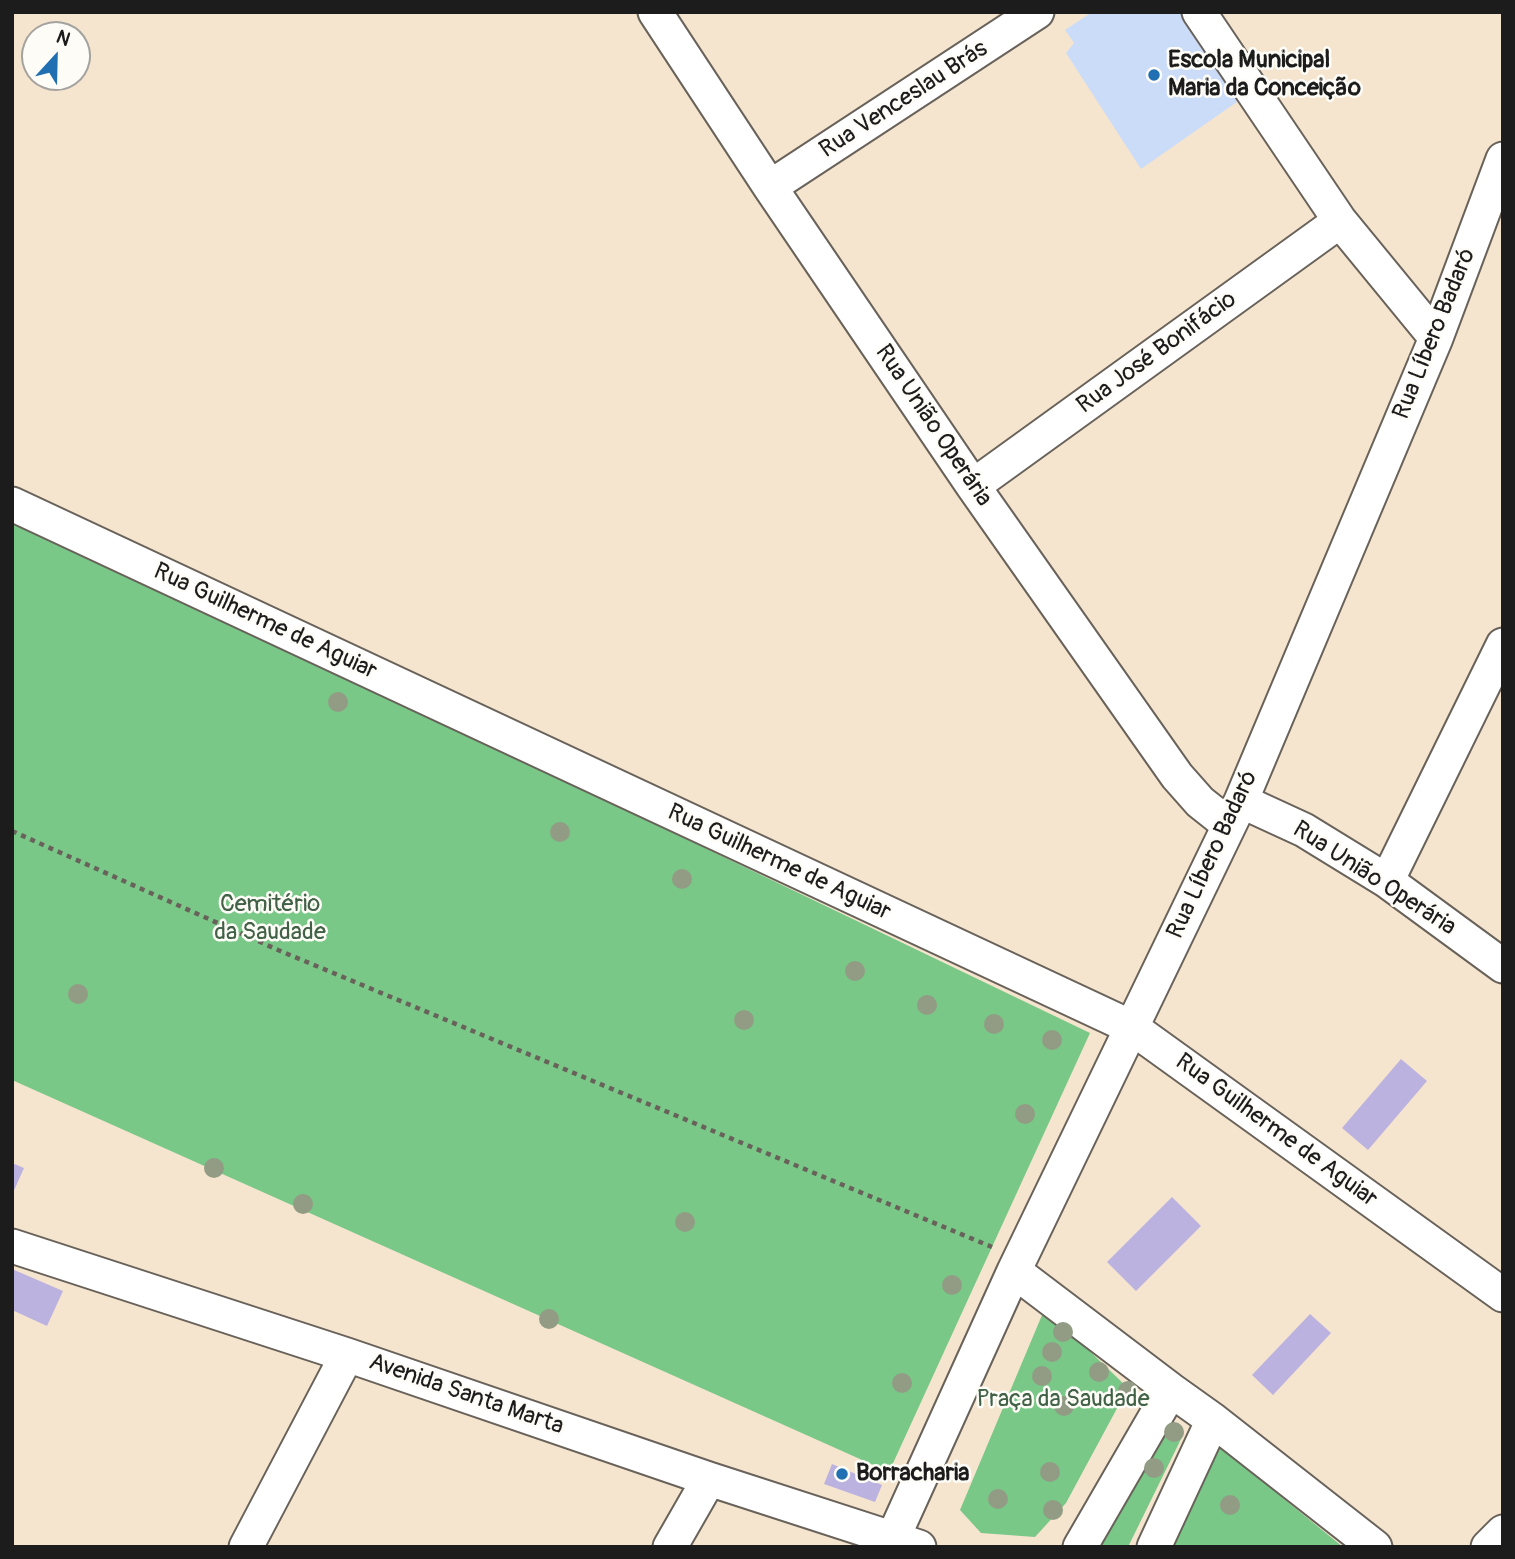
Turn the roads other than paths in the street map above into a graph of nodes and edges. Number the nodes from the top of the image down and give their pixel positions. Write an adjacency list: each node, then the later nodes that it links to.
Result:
1 (655, 12): 5 (street, Rua União Operária)
2 (1037, 12): 5 (street, Rua Venceslau Brás)
3 (1199, 12): 6 (street)
4 (1503, 159): 7 (street, Rua Líbero Badaró)
5 (770, 187): 8 (street, Rua União Operária)
6 (1340, 221): 7 (street); 8 (street, Rua José Bonifácio)
7 (1436, 338): 11 (street, Rua Líbero Badaró)
8 (973, 486): 11 (street, Rua União Operária)
9 (12, 504): 14 (street, Rua Guilherme de Aguiar)
10 (1499, 660): 12 (street)
11 (1235, 813): 12 (street, Rua União Operária); 14 (street, Rua Líbero Badaró)
12 (1387, 881): 13 (street, Rua União Operária)
13 (1503, 967)
14 (1131, 1027): 16 (street, Rua Líbero Badaró); 17 (street, Rua Guilherme de Aguiar)
15 (12, 1246): 18 (street, Avenida Santa Marta)
16 (1014, 1271): 19 (street); 23 (street, Rua Líbero Badaró)
17 (1503, 1295)
18 (347, 1355): 21 (street, Avenida Santa Marta); 24 (street)
19 (1171, 1390): 20 (street); 26 (street)
20 (1213, 1420): 27 (street); 28 (street)
21 (709, 1479): 23 (street, Avenida Santa Marta); 25 (street)
22 (1503, 1532): 29 (street)
23 (906, 1542)
24 (246, 1547)
25 (670, 1547)
26 (1080, 1547)
27 (1154, 1547)
28 (1376, 1547)
29 (1488, 1547)

